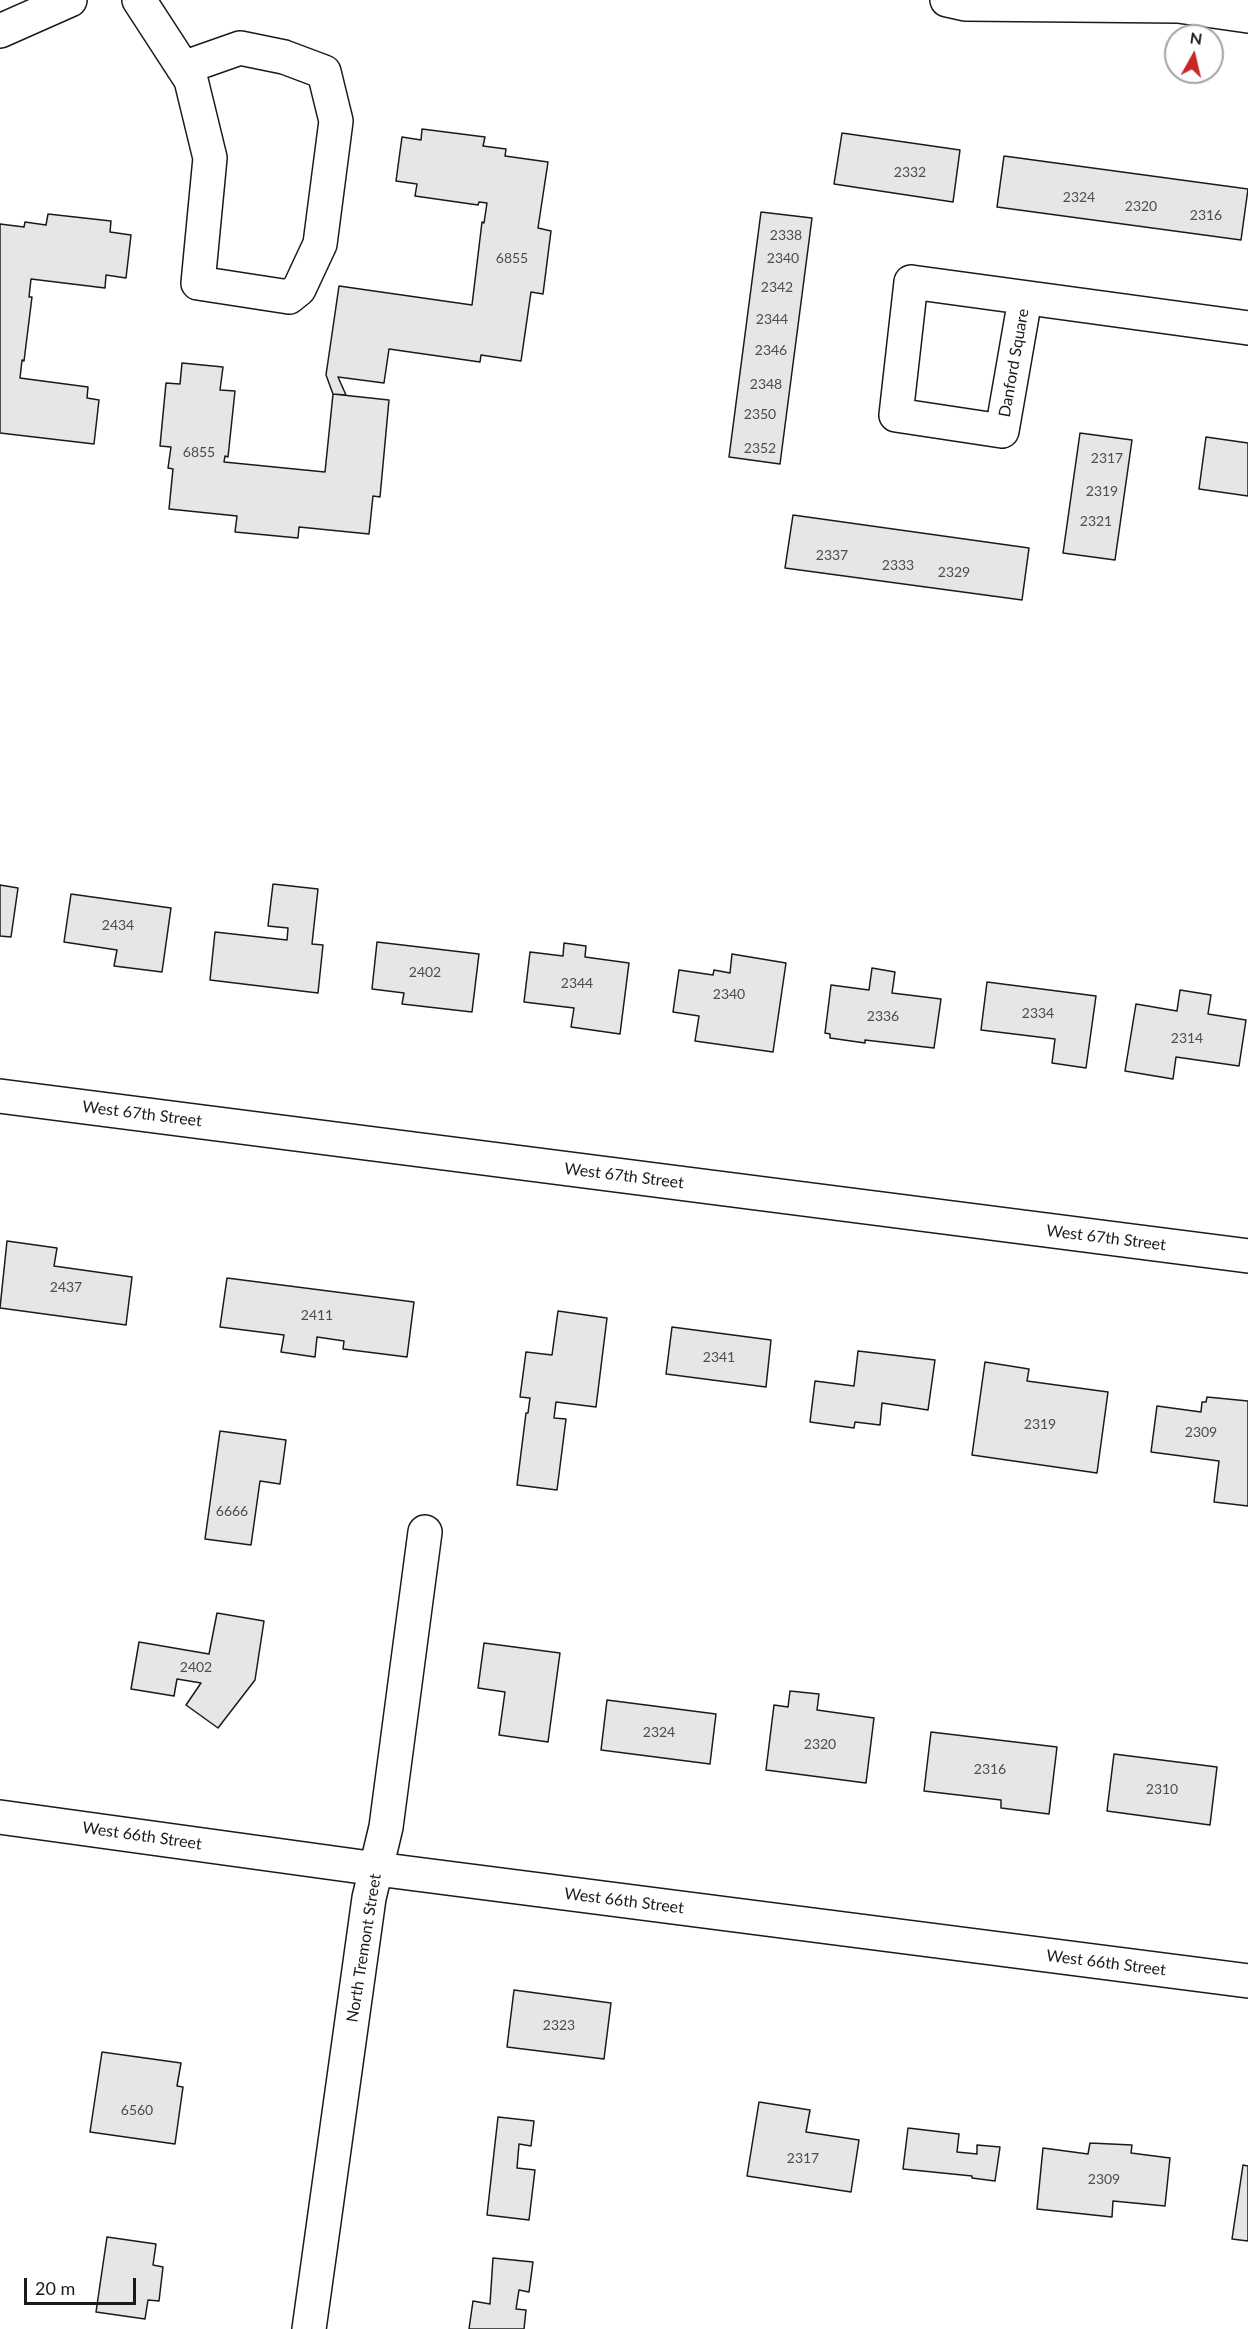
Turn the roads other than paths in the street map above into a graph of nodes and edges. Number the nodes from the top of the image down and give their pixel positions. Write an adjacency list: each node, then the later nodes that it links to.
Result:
1 (70, 0): 5 (street)
2 (139, 0): 6 (street)
3 (947, 0): 4 (street)
4 (1248, 16)
5 (0, 31)
6 (183, 68): 6 (street)
7 (1025, 299): 7 (street, Danford Square); 8 (street, Danford Square)
8 (1248, 328)
9 (0, 1096): 10 (street, West 67th Street)
10 (1248, 1256)
11 (425, 1532): 13 (street, North Tremont Street)
12 (0, 1817): 13 (street, West 66th Street)
13 (376, 1869): 14 (street, West 66th Street); 15 (street, North Tremont Street)
14 (1248, 1981)
15 (309, 2329)

